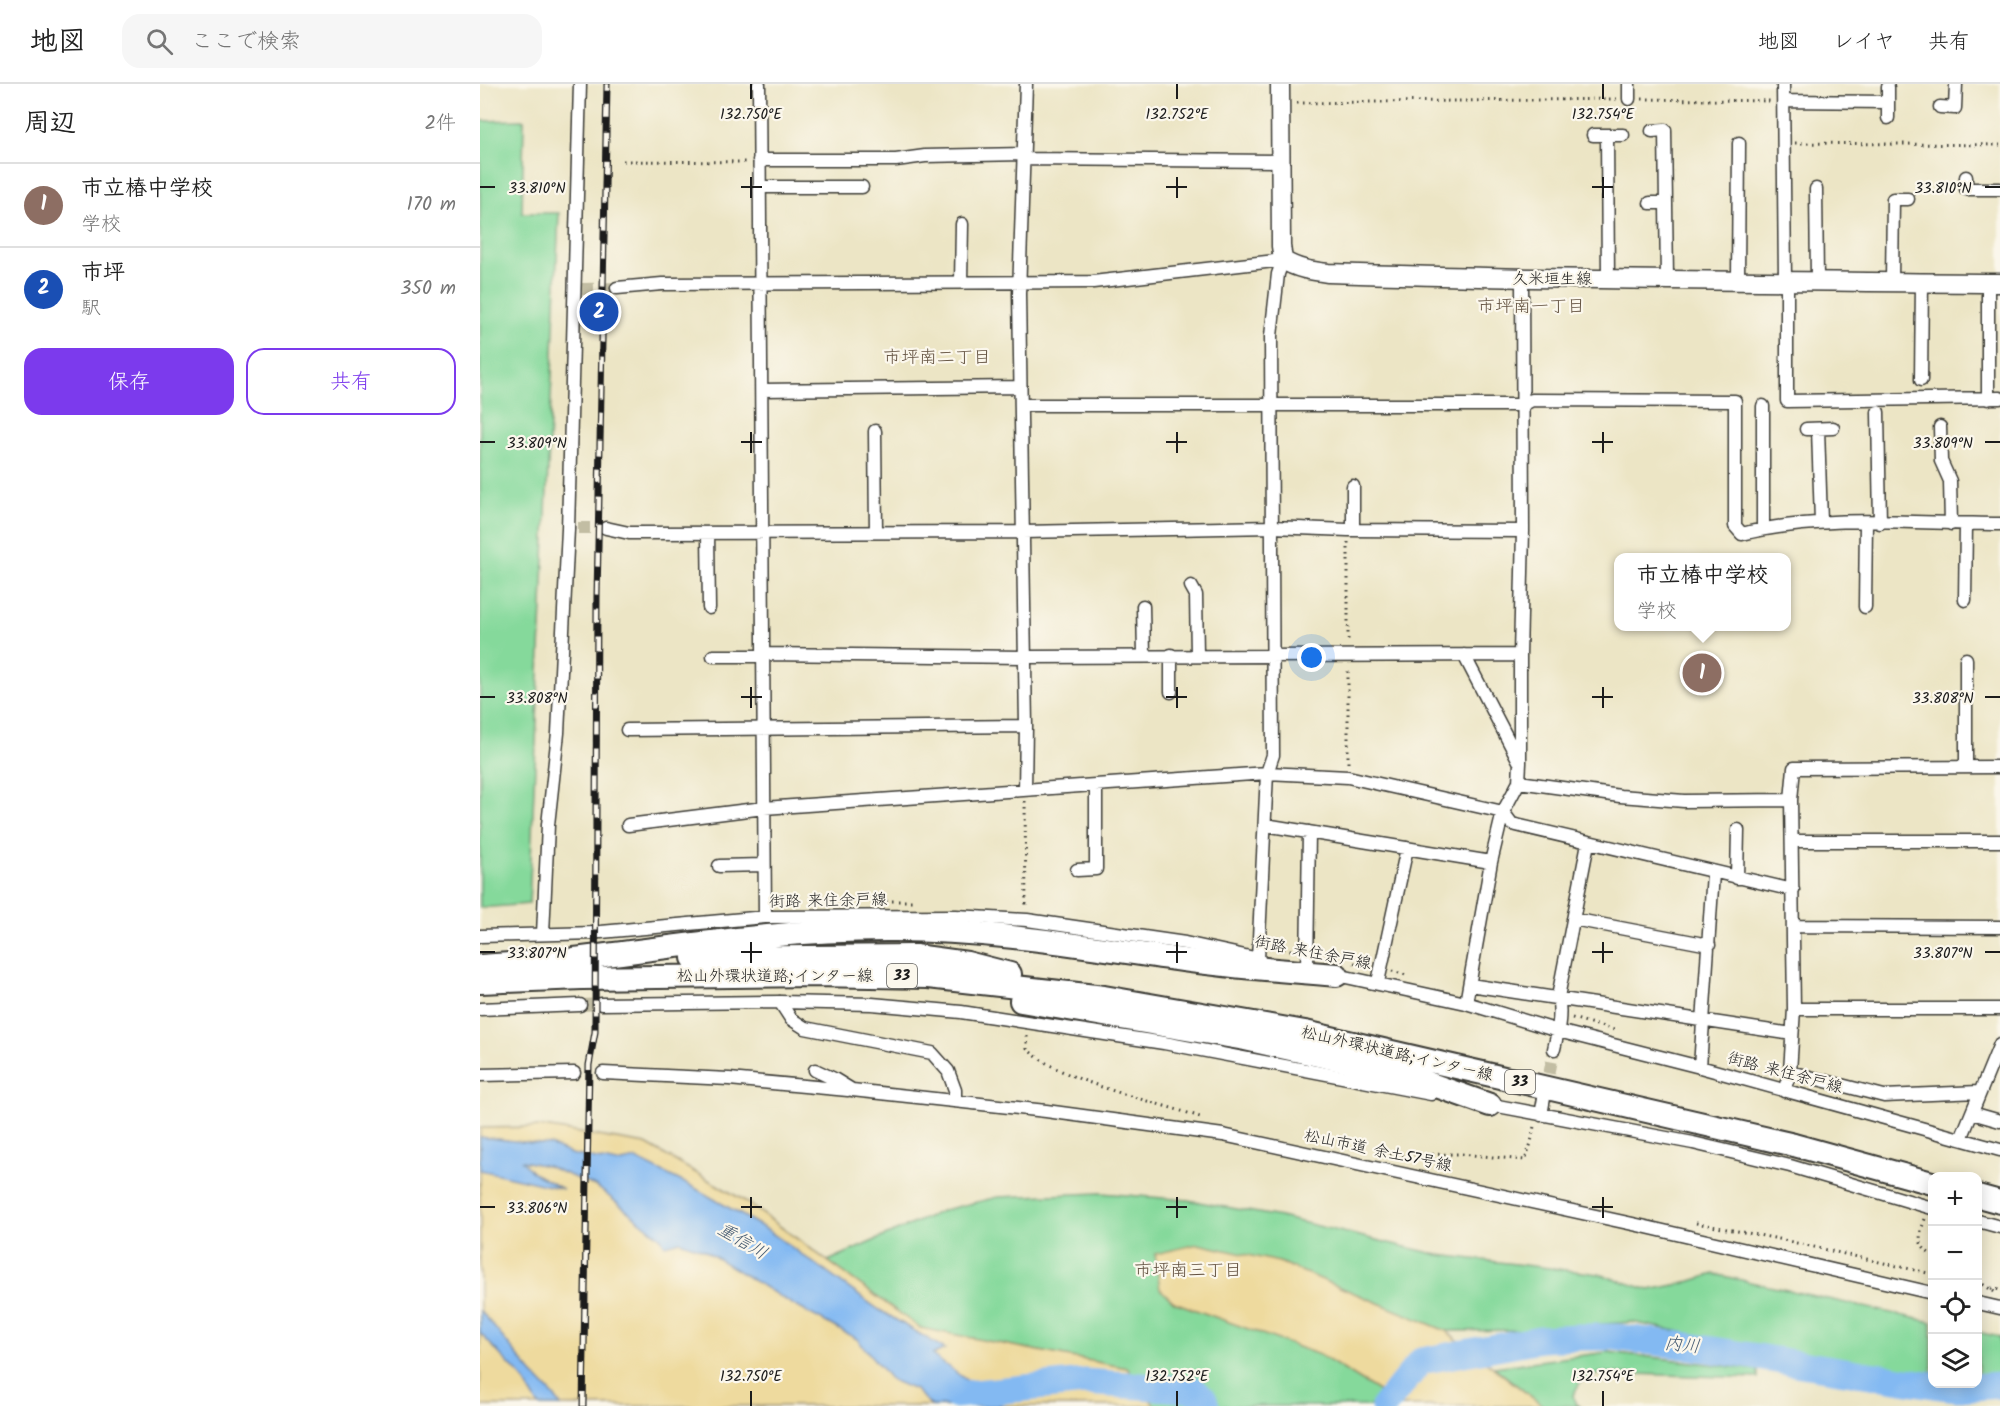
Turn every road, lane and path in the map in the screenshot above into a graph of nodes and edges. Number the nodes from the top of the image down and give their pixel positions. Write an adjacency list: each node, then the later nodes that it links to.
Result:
1 (580, 84): 126 (street)
2 (759, 84): 24 (street)
3 (1026, 84): 22 (street)
4 (1280, 84): 12 (main road)
5 (1629, 84): 9 (street)
6 (1783, 84): 10 (street)
7 (1956, 84): 13 (street)
8 (1888, 87): 11 (street)
9 (1629, 99): 10 (path); 12 (path)
10 (1784, 101): 11 (street); 20 (street)
11 (1888, 102): 14 (street)
12 (1280, 103): 25 (main road)
13 (1941, 107)
14 (1888, 118)
15 (1652, 131): 33 (street)
16 (1593, 135): 17 (street)
17 (1607, 135): 18 (street); 37 (street)
18 (1623, 135)
19 (1739, 143): 39 (street)
20 (1785, 143): 21 (path); 40 (street)
21 (2000, 145)
22 (1024, 157): 24 (street); 25 (street); 46 (street)
23 (623, 161): 24 (path)
24 (759, 161): 27 (street)
25 (1280, 161): 35 (main road)
26 (1966, 177): 30 (street)
27 (759, 187): 28 (street); 44 (street)
28 (862, 187)
29 (1816, 189): 41 (street)
30 (2000, 189)
31 (1908, 199): 42 (street)
32 (1650, 203): 33 (street)
33 (1666, 203): 38 (street)
34 (962, 224): 45 (street)
35 (1283, 260): 36 (main road, 久米垣生線); 46 (street); 53 (street)
36 (1522, 279): 37 (main road, 久米垣生線); 55 (street)
37 (1608, 279): 38 (main road, 久米垣生線)
38 (1667, 279): 39 (main road, 久米垣生線)
39 (1738, 279): 40 (main road, 久米垣生線)
40 (1786, 280): 41 (main road, 久米垣生線); 52 (street)
41 (1817, 280): 42 (main road, 久米垣生線)
42 (1892, 282): 43 (main road, 久米垣生線)
43 (1922, 282): 47 (main road, 久米垣生線); 49 (street)
44 (761, 283): 45 (street); 48 (street); 51 (street)
45 (961, 283): 46 (street)
46 (1021, 283): 50 (street)
47 (1994, 283): 52 (street)
48 (617, 288)
49 (1921, 380)
50 (1020, 387): 51 (street); 54 (street)
51 (762, 390): 76 (street)
52 (1994, 399)
53 (1272, 404): 54 (street); 55 (street); 68 (street)
54 (1021, 405): 74 (street)
55 (1523, 405): 70 (street); 72 (street)
56 (1763, 406): 70 (street)
57 (1878, 412): 64 (street)
58 (1940, 427): 65 (street)
59 (1833, 428): 62 (street)
60 (875, 431): 73 (street)
61 (1353, 486): 71 (street)
62 (1821, 522): 63 (street); 70 (street)
63 (1866, 522): 64 (street); 80 (street)
64 (1880, 523): 65 (street)
65 (1951, 524): 66 (street)
66 (1966, 524): 67 (street); 78 (street)
67 (2000, 524)
68 (1272, 527): 71 (street); 74 (street); 88 (street)
69 (606, 528): 75 (street)
70 (1763, 529)
71 (1353, 530): 72 (street)
72 (1523, 531): 85 (street)
73 (876, 532): 74 (street); 76 (street)
74 (1023, 532): 90 (street)
75 (708, 533): 76 (street); 81 (street)
76 (763, 533): 82 (street)
77 (1191, 586): 87 (street)
78 (1965, 600)
79 (1143, 606): 83 (street)
80 (1865, 607)
81 (709, 608)
82 (764, 655): 86 (street); 90 (street); 94 (street)
83 (1144, 655): 84 (street); 90 (street)
84 (1170, 655): 87 (street); 92 (street)
85 (1520, 655): 89 (street); 96 (street)
86 (713, 656)
87 (1197, 656): 88 (street)
88 (1273, 656): 89 (street); 99 (street)
89 (1464, 656): 96 (street)
90 (1024, 657): 93 (street)
91 (1966, 658): 97 (street)
92 (1171, 692)
93 (1026, 726): 94 (street); 102 (street)
94 (764, 729): 95 (street); 104 (street)
95 (627, 730)
96 (1521, 763): 100 (street)
97 (1966, 767): 98 (street); 103 (street)
98 (2000, 767)
99 (1267, 773): 101 (street); 105 (street); 107 (street)
100 (1519, 782): 103 (street); 105 (street)
101 (1096, 786): 102 (street); 117 (street)
102 (1025, 790): 104 (street); 123 (path)
103 (1791, 800): 110 (street)
104 (764, 808): 106 (street); 115 (street)
105 (1503, 812): 112 (street); 114 (street)
106 (628, 825)
107 (1265, 825): 109 (street); 130 (street)
108 (1738, 830): 119 (street)
109 (1309, 832): 113 (street); 132 (street)
110 (1792, 841): 111 (street); 120 (street)
111 (2000, 841)
112 (1588, 843): 118 (street); 122 (street)
113 (1407, 848): 114 (street); 136 (street)
114 (1491, 862): 137 (street)
115 (764, 865): 116 (street); 121 (street)
116 (719, 866)
117 (1077, 870)
118 (1713, 873): 119 (street); 128 (street)
119 (1737, 878): 120 (street)
120 (1792, 890): 124 (street)
121 (765, 917): 123 (street, 街路 来住余戸線); 126 (street, 街路 来住余戸線)
122 (1573, 919): 128 (street); 139 (street)
123 (1027, 920): 130 (street, 街路 来住余戸線)
124 (1793, 926): 125 (street); 146 (street)
125 (2000, 927)
126 (543, 934): 127 (street, 街路 来住余戸線)
127 (480, 936)
128 (1709, 945): 147 (street)
129 (574, 959): 131 (highway, 松山外環状道路;インター線 / 33); 133 (highway); 138 (highway, 松山外環状道路;インター線 / 33)
130 (1258, 959): 132 (street, 街路 来住余戸線)
131 (480, 966)
132 (1307, 969): 133 (street, 街路 来住余戸線)
133 (1337, 975): 136 (street, 街路 来住余戸線)
134 (699, 976): 135 (highway, 松山外環状道路;インター線 / 33); 138 (highway, 松山外環状道路;インター線 / 33); 164 (highway)
135 (480, 982)
136 (1378, 982): 141 (street, 街路 来住余戸線)
137 (1470, 985): 139 (street); 141 (street)
138 (1104, 997): 174 (highway, 松山外環状道路;インター線 / 33)
139 (1558, 997): 147 (street); 148 (street)
140 (780, 1002): 142 (street); 163 (street); 164 (street)
141 (1466, 1003): 148 (street, 街路 来住余戸線)
142 (601, 1004)
143 (580, 1005): 145 (street)
144 (2000, 1009): 146 (street)
145 (480, 1010)
146 (1794, 1010): 150 (street)
147 (1704, 1020): 150 (street); 153 (street)
148 (1558, 1031): 152 (street); 153 (street, 街路 来住余戸線)
149 (1027, 1032): 170 (path)
150 (1792, 1034): 155 (street)
151 (2000, 1044): 161 (street)
152 (1554, 1049)
153 (1700, 1067): 160 (street, 街路 来住余戸線)
154 (815, 1070): 159 (street, 松山市道 余土57号線)
155 (1790, 1072): 160 (street); 161 (street)
156 (574, 1073): 158 (street)
157 (603, 1073): 159 (street)
158 (480, 1075)
159 (852, 1090): 163 (street, 松山市道 余土57号線)
160 (1784, 1090): 171 (street, 街路 来住余戸線)
161 (1979, 1092): 165 (street)
162 (1544, 1098): 166 (street)
163 (955, 1101): 170 (street, 松山市道 余土57号線)
164 (1490, 1105): 166 (street)
165 (1972, 1113): 167 (street); 171 (street)
166 (1537, 1120): 168 (path); 169 (path); 173 (path); 177 (street)
167 (2000, 1121)
168 (1529, 1124)
169 (1545, 1127)
170 (1223, 1135): 173 (street, 松山市道 余土57号線)
171 (1961, 1139): 172 (street, 街路 来住余戸線)
172 (2000, 1150)
173 (1368, 1166): 185 (street, 松山市道 余土57号線)
174 (1928, 1182)
175 (1982, 1197): 176 (highway)
176 (2000, 1202)
177 (1928, 1207)
178 (1928, 1219): 181 (path)
179 (1982, 1222): 180 (street)
180 (2000, 1227)
181 (1928, 1252)
182 (1982, 1285): 183 (path)
183 (1989, 1287): 184 (path); 186 (path)
184 (2000, 1290)
185 (1928, 1292)
186 (2000, 1296)
187 (1982, 1304): 188 (street)
188 (2000, 1308)

